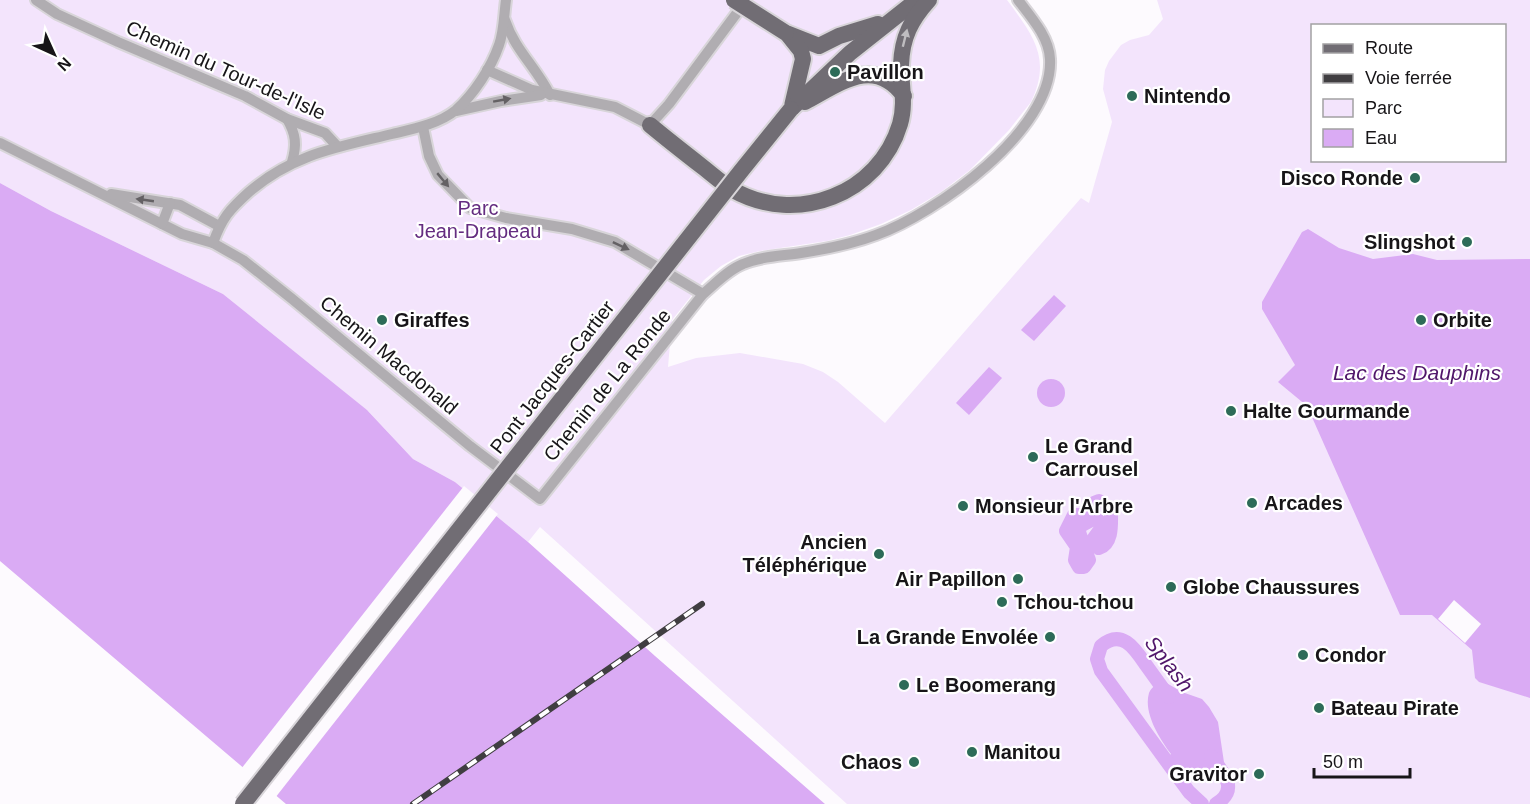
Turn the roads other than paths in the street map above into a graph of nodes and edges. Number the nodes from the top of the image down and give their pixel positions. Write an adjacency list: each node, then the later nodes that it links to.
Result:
1 (36, 0): 16 (street, Chemin du Tour-de-l'Isle)
2 (506, 0): 8 (street, Chemin du Tour-de-l'Isle)
3 (734, 0): 10 (main road, bridge)
4 (746, 0): 17 (street)
5 (917, 0): 9 (main road, Pont Jacques-Cartier)
6 (929, 0): 13 (main road, one-way to 6)
7 (1018, 0): 27 (street, Chemin de La Ronde)
8 (504, 17): 11 (street, Chemin du Tour-de-l'Isle); 12 (street)
9 (888, 22): 10 (main road); 14 (main road, Pont Jacques-Cartier)
10 (786, 33): 14 (main road)
11 (487, 70): 12 (street); 15 (street, Chemin du Tour-de-l'Isle)
12 (550, 94): 15 (street, one-way to 12); 17 (street)
13 (904, 96): 14 (main road); 17 (main road)
14 (791, 109): 29 (main road, Pont Jacques-Cartier, bridge)
15 (455, 111): 18 (street, Chemin du Tour-de-l'Isle)
16 (287, 118): 20 (street, Chemin du Tour-de-l'Isle); 21 (street)
17 (650, 125)
18 (423, 126): 20 (street, Chemin du Tour-de-l'Isle); 27 (street, one-way to 27)
19 (0, 143): 22 (street, Chemin Macdonald)
20 (337, 146): 21 (street)
21 (292, 162): 25 (street)
22 (102, 193): 23 (street, Chemin Macdonald, one-way to 22); 24 (street, Chemin Macdonald)
23 (170, 203): 24 (street); 25 (street, Chemin Macdonald)
24 (162, 224): 26 (street, Chemin Macdonald)
25 (219, 226): 26 (street)
26 (213, 243): 28 (street, Chemin Macdonald)
27 (703, 294): 28 (street, Chemin de La Ronde)
28 (540, 499)
29 (243, 804)

